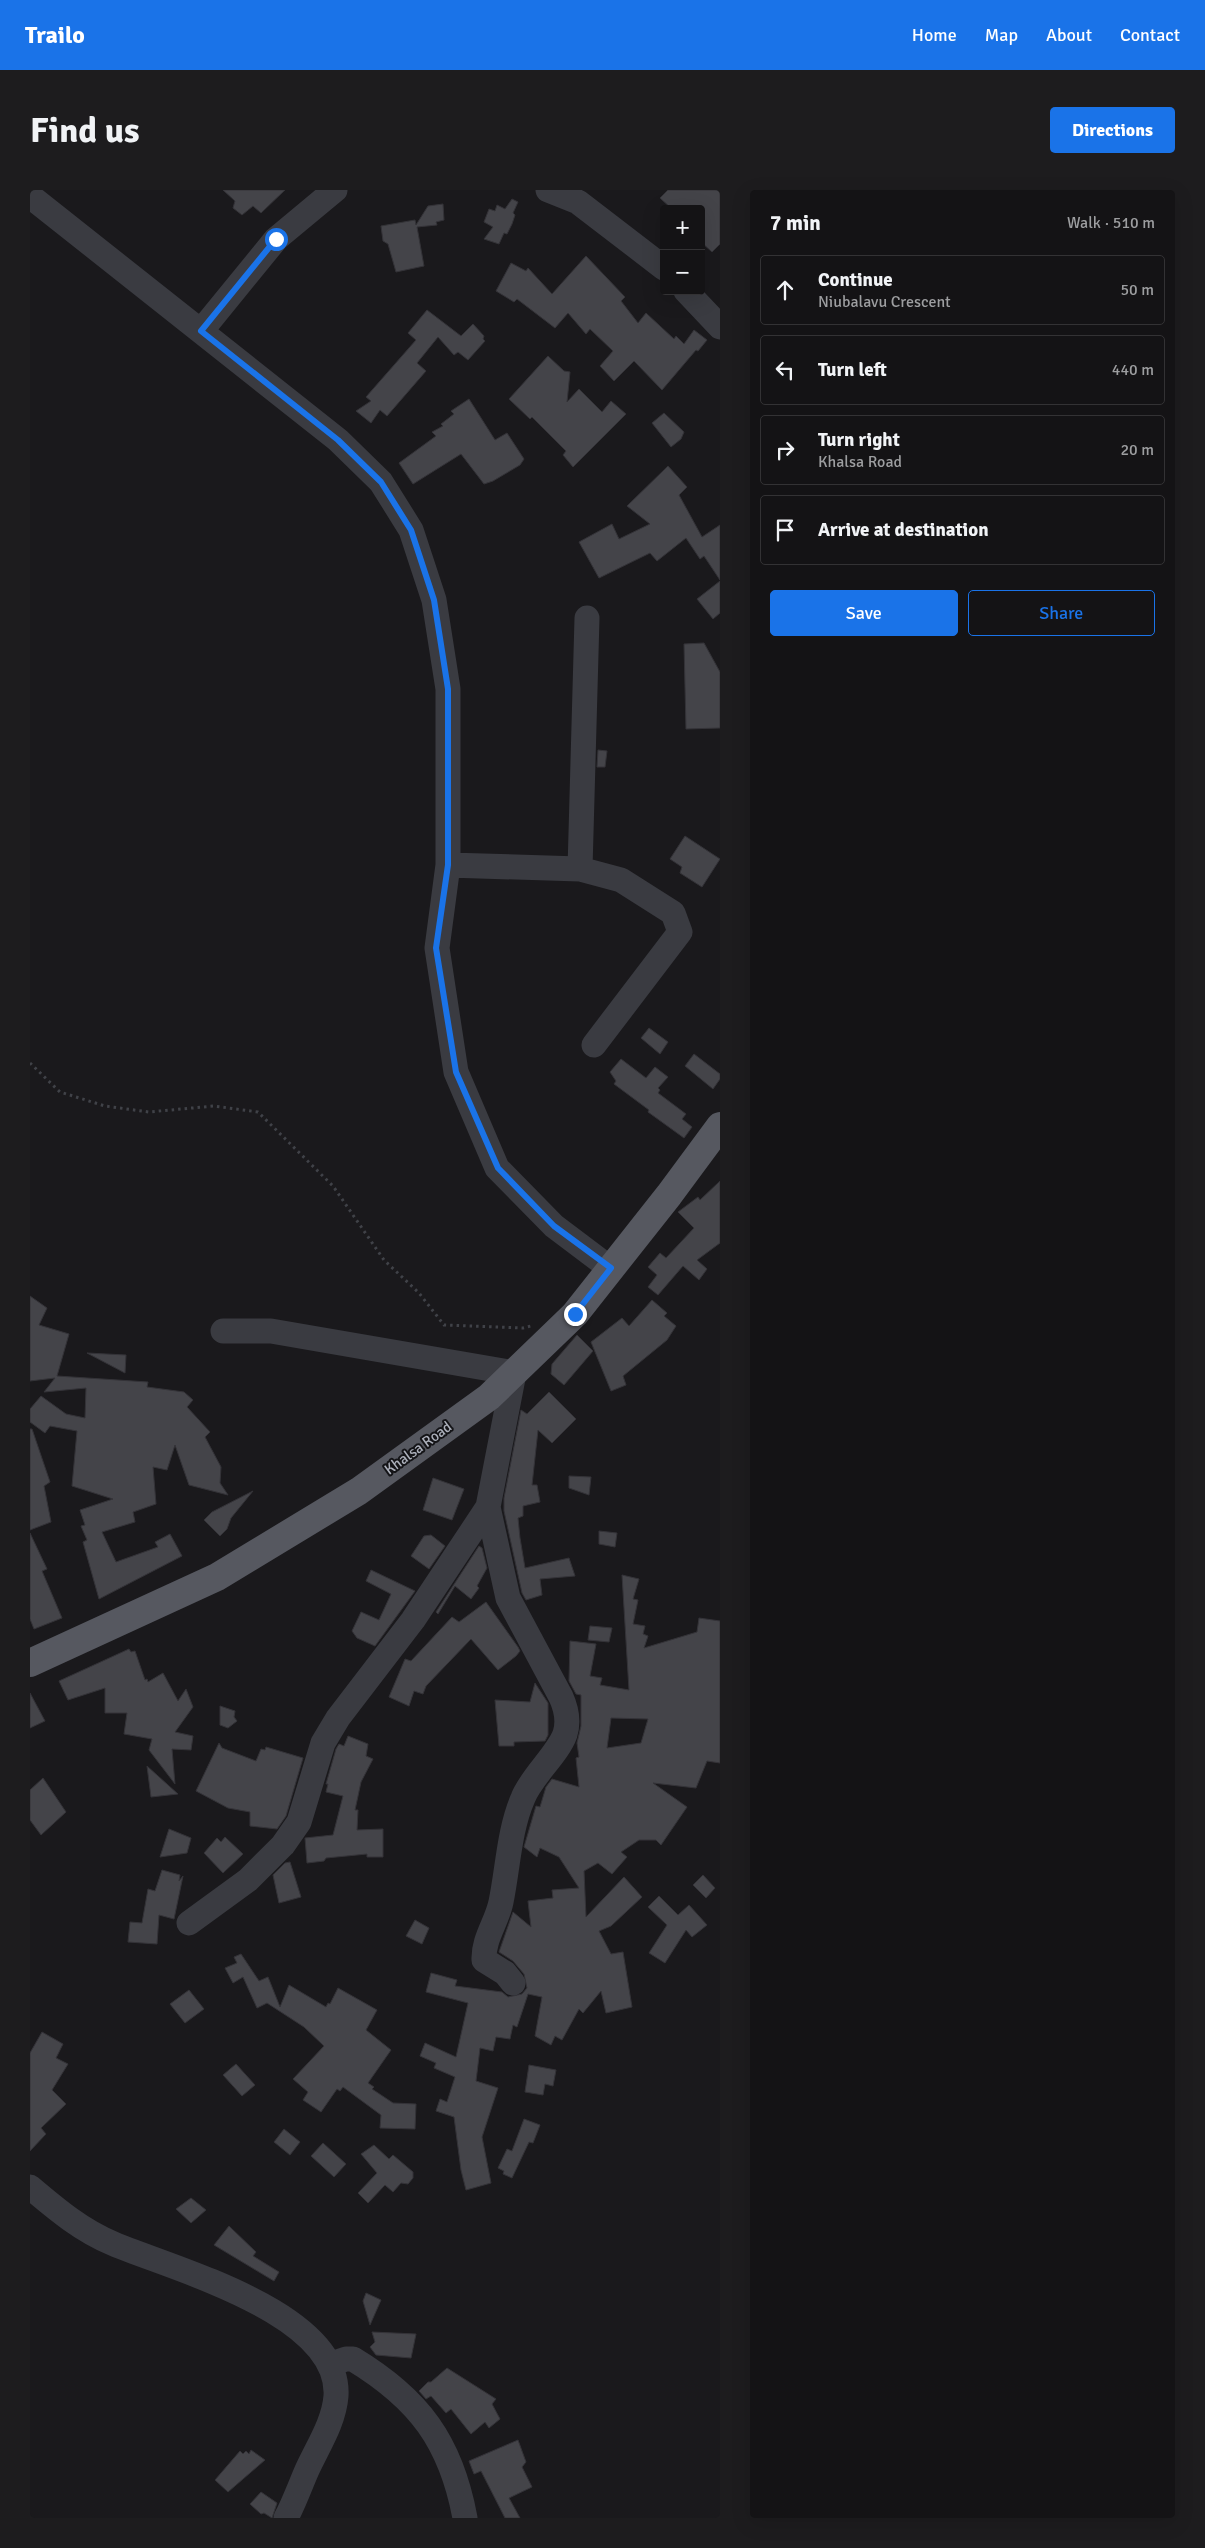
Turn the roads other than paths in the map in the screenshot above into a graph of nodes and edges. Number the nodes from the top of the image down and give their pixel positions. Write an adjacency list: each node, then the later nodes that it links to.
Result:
1 (334, 190): 8 (street)
2 (548, 190): 4 (street)
3 (30, 196): 8 (street)
4 (580, 196): 5 (street)
5 (660, 265)
6 (690, 295): 7 (street)
7 (720, 326)
8 (201, 331): 10 (street)
9 (587, 618): 11 (street)
10 (448, 865): 11 (street); 14 (street)
11 (580, 869): 12 (street)
12 (594, 1045)
13 (720, 1126): 14 (main road, Khalsa Road)
14 (611, 1268): 16 (main road, Khalsa Road)
15 (223, 1332): 16 (street)
16 (514, 1373): 17 (street); 18 (main road, Khalsa Road)
17 (488, 1506): 19 (street); 20 (street)
18 (30, 1663)
19 (188, 1923)
20 (513, 1983)
21 (30, 2187): 22 (street)
22 (331, 2364): 23 (street); 24 (street)
23 (286, 2518)
24 (465, 2518)

